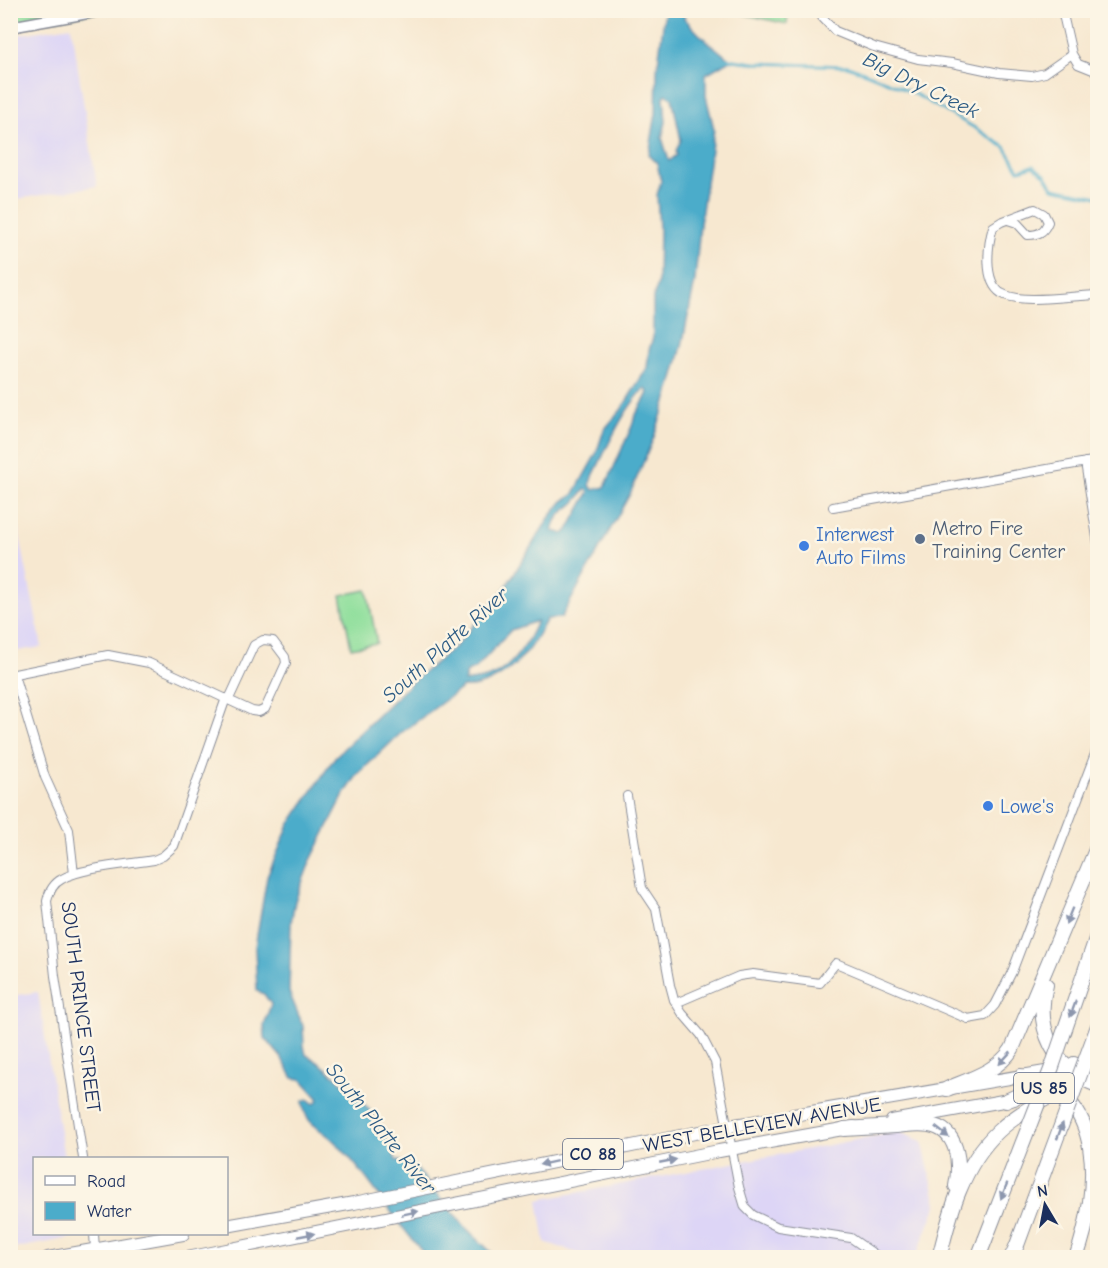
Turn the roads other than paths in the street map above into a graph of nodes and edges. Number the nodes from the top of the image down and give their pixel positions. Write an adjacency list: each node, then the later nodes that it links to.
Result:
1 (104, 10): 4 (street)
2 (819, 10): 5 (street)
3 (1062, 10): 5 (street)
4 (10, 27)
5 (1072, 54): 6 (street)
6 (1098, 72)
7 (1008, 220): 7 (street); 8 (street)
8 (1098, 295)
9 (1098, 460): 10 (street)
10 (1085, 462): 11 (street); 12 (street)
11 (833, 507)
12 (1098, 543)
13 (13, 675): 14 (street); 18 (street)
14 (227, 699): 14 (street); 18 (street)
15 (1098, 746): 21 (street)
16 (627, 796): 21 (street)
17 (1098, 845): 20 (highway, one-way to 20)
18 (74, 874): 37 (street, SOUTH PRINCE STREET)
19 (1098, 933): 49 (highway, US 85, one-way to 49, bridge)
20 (1056, 948): 25 (highway); 31 (highway, one-way to 31)
21 (676, 1003): 34 (street)
22 (1098, 1026): 43 (highway, US 85, one-way to 22, bridge)
23 (1098, 1047): 25 (highway)
24 (1098, 1062): 25 (main road, WEST BELLEVIEW AVENUE / CO 88)
25 (1069, 1068): 27 (main road, WEST BELLEVIEW AVENUE / CO 88); 28 (highway); 29 (highway)
26 (1098, 1068): 28 (highway)
27 (1021, 1076): 29 (highway); 31 (main road, WEST BELLEVIEW AVENUE / CO 88)
28 (1081, 1077): 30 (highway); 32 (highway)
29 (1046, 1083): 32 (highway); 33 (highway)
30 (1097, 1085): 32 (main road, WEST BELLEVIEW AVENUE / CO 88)
31 (947, 1089): 34 (main road, WEST BELLEVIEW AVENUE / CO 88)
32 (1059, 1091): 33 (main road, WEST BELLEVIEW AVENUE / CO 88); 40 (highway); 50 (highway)
33 (1006, 1101): 35 (main road, WEST BELLEVIEW AVENUE / CO 88)
34 (729, 1126): 36 (street); 39 (main road, WEST BELLEVIEW AVENUE / CO 88, one-way to 39)
35 (844, 1129): 36 (main road, WEST BELLEVIEW AVENUE / CO 88); 40 (highway, one-way to 40)
36 (733, 1148): 46 (main road, WEST BELLEVIEW AVENUE / CO 88, one-way to 36); 47 (street)
37 (83, 1157)
38 (1098, 1186): 50 (highway)
39 (228, 1226)
40 (948, 1226): 48 (highway)
41 (94, 1235): 44 (street)
42 (174, 1235): 44 (main road)
43 (1014, 1251)
44 (96, 1253): 45 (main road)
45 (48, 1257)
46 (187, 1257)
47 (879, 1257)
48 (939, 1257)
49 (978, 1257)
50 (1076, 1257)

